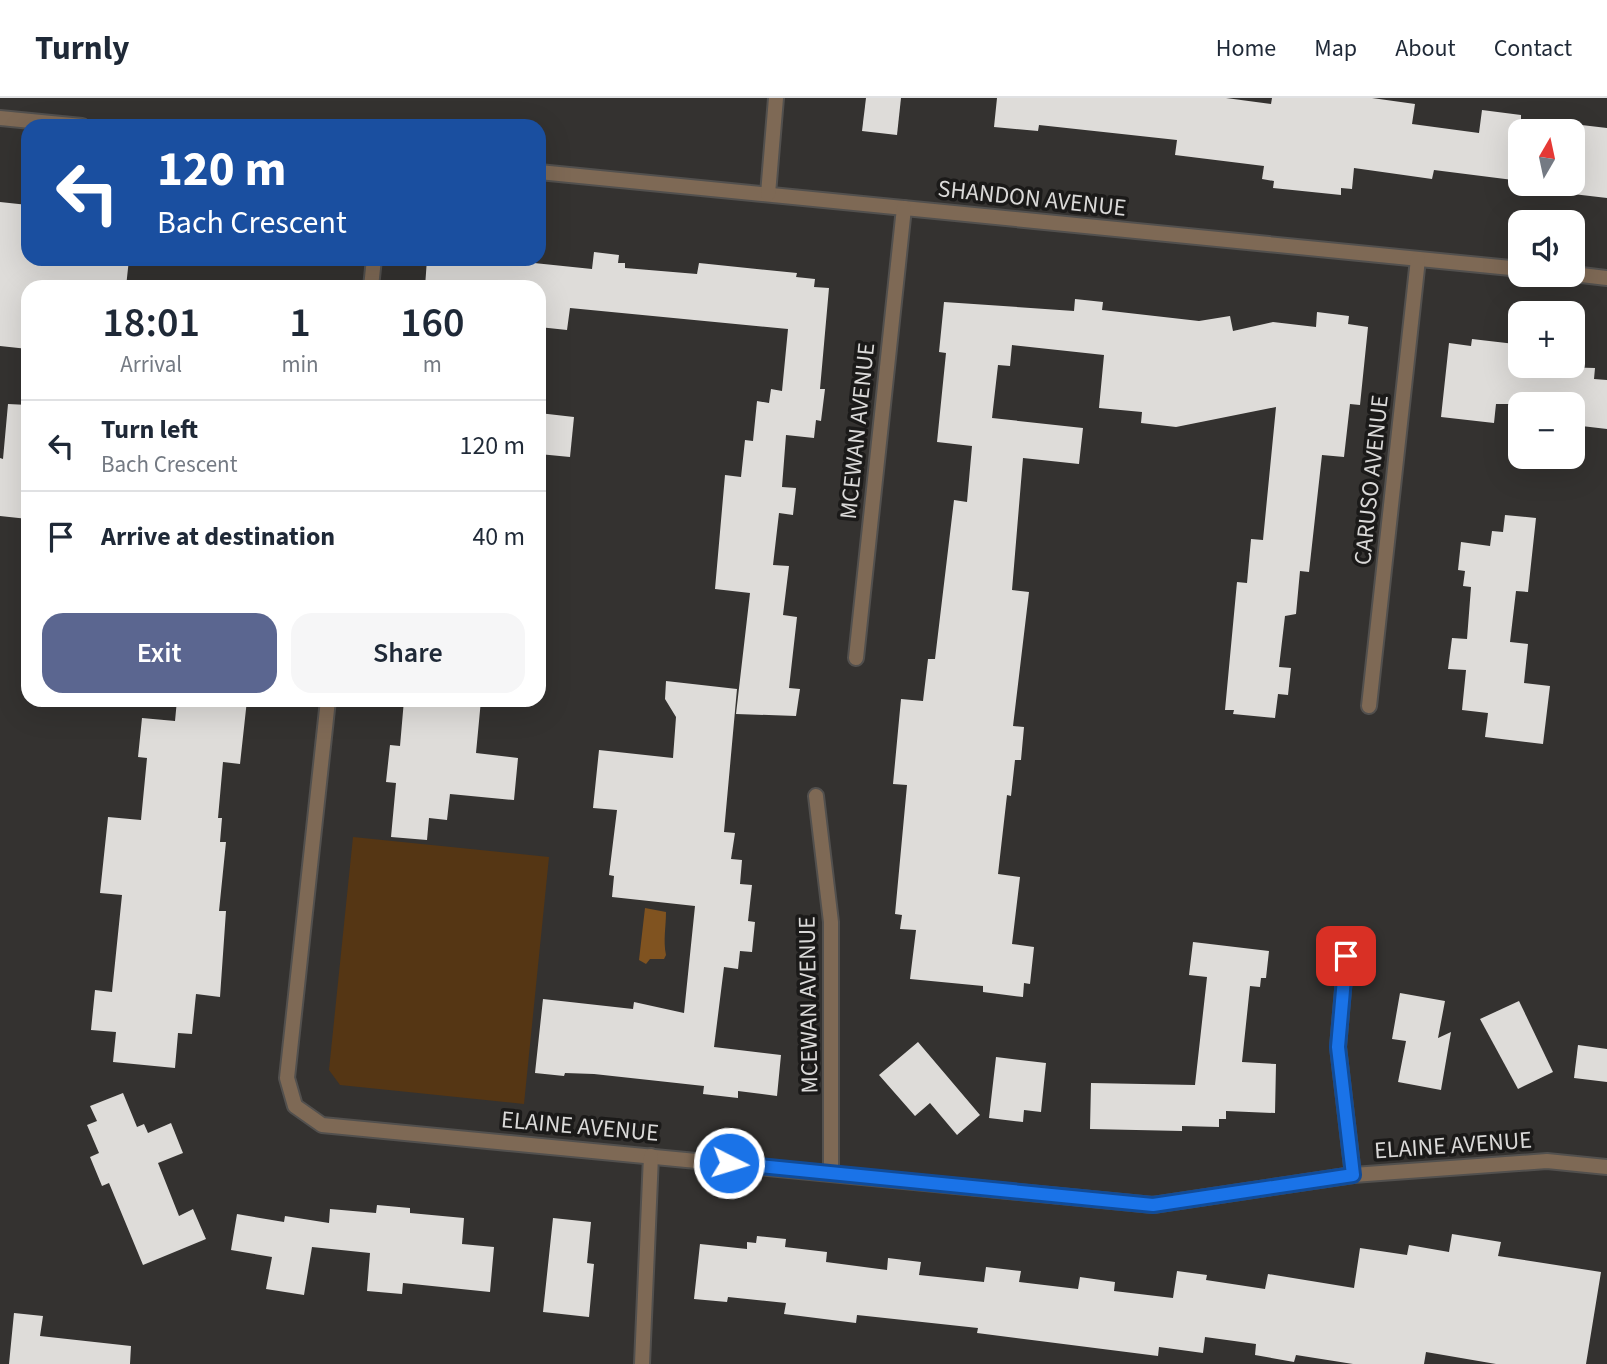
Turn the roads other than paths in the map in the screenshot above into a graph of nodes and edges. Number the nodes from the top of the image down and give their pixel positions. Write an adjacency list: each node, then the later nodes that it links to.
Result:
1 (776, 98): 5 (street)
2 (0, 118): 3 (street)
3 (21, 120)
4 (546, 173): 5 (street, SHANDON AVENUE)
5 (768, 194): 6 (street, SHANDON AVENUE)
6 (904, 208): 7 (street, SHANDON AVENUE); 11 (street, MCEWAN AVENUE)
7 (1418, 259): 8 (street, SHANDON AVENUE); 12 (street, CARUSO AVENUE)
8 (1508, 268)
9 (1585, 275): 10 (street)
10 (1607, 278)
11 (856, 658)
12 (1369, 706)
13 (327, 707): 16 (street, ELAINE AVENUE)
14 (816, 796): 18 (street, MCEWAN AVENUE)
15 (1346, 956): 19 (street)
16 (652, 1156): 18 (street, ELAINE AVENUE); 20 (street)
17 (1607, 1167): 19 (street, ELAINE AVENUE)
18 (831, 1172): 19 (street, ELAINE AVENUE)
19 (1353, 1175)
20 (642, 1364)

